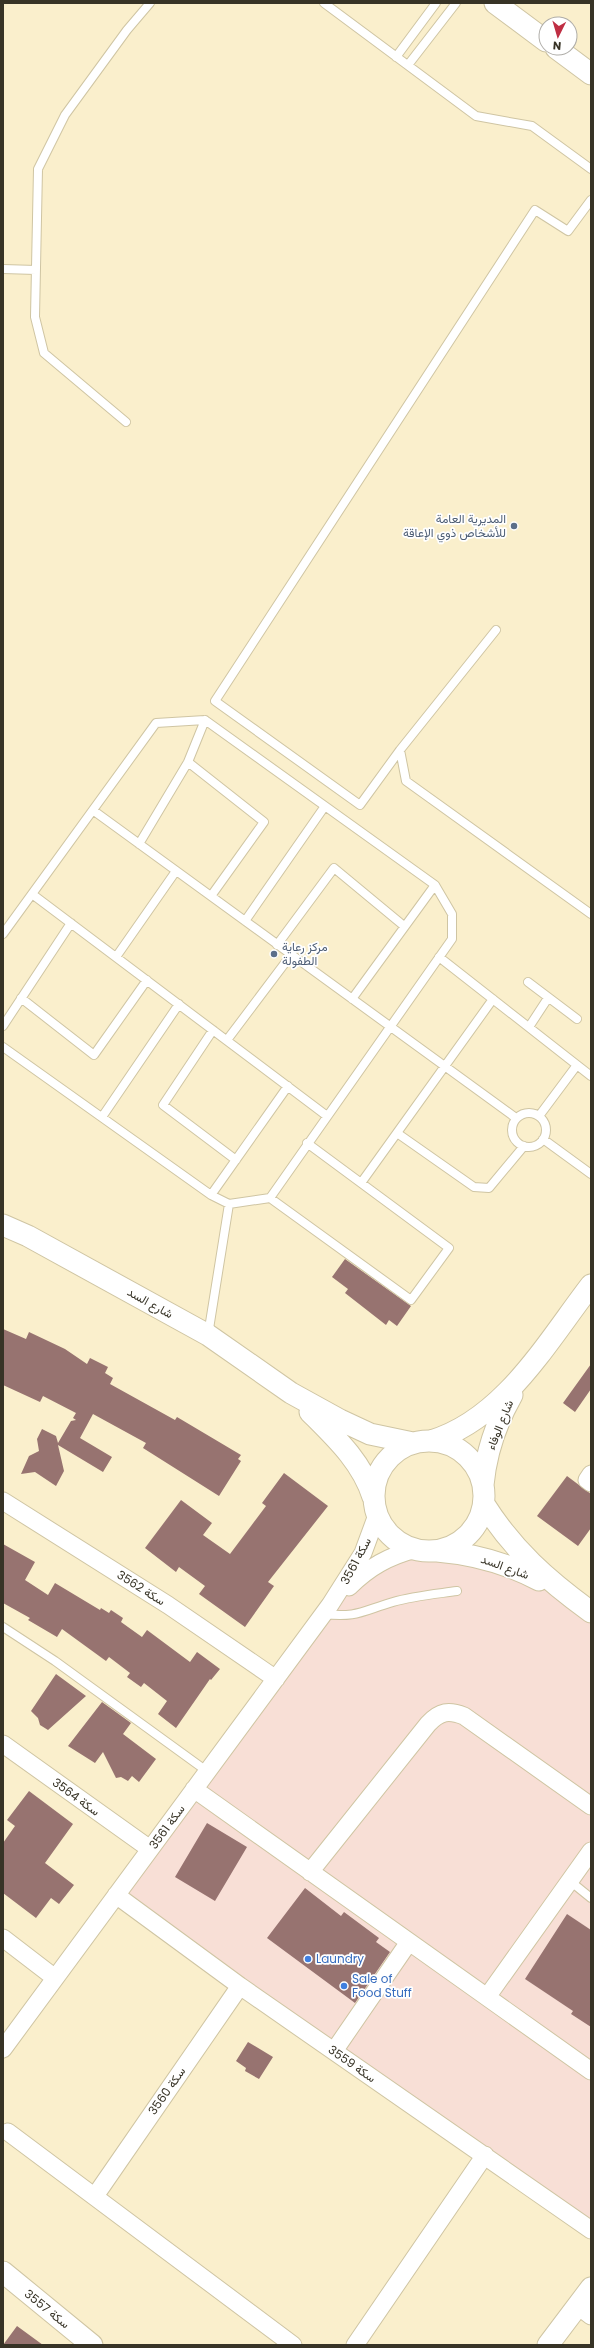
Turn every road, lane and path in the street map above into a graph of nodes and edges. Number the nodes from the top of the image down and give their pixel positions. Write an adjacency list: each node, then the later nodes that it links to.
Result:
1 (150, 3): 14 (lane)
2 (324, 3): 8 (lane)
3 (436, 3): 8 (lane)
4 (456, 3): 9 (lane)
5 (495, 3): 6 (street)
6 (538, 35)
7 (567, 56): 10 (street)
8 (396, 57): 9 (lane)
9 (408, 65): 11 (lane)
10 (591, 74)
11 (591, 169)
12 (591, 200): 18 (lane)
13 (3, 269): 14 (lane)
14 (36, 270): 15 (lane)
15 (126, 422)
16 (496, 630): 18 (lane)
17 (205, 720): 19 (lane); 20 (lane); 21 (lane)
18 (400, 750): 27 (lane)
19 (188, 762): 22 (lane); 26 (lane)
20 (325, 806): 24 (lane); 28 (lane)
21 (94, 811): 22 (lane); 25 (lane)
22 (139, 844): 23 (lane)
23 (176, 871): 26 (lane); 34 (lane)
24 (435, 885): 30 (lane); 35 (lane)
25 (32, 894): 29 (lane); 31 (lane)
26 (211, 896): 28 (lane)
27 (591, 914)
28 (245, 922): 32 (lane)
29 (71, 923): 34 (lane); 38 (lane)
30 (404, 926): 32 (lane); 41 (lane)
31 (3, 934)
32 (277, 945): 33 (lane)
33 (291, 955): 41 (lane); 48 (lane)
34 (116, 957): 36 (lane)
35 (439, 957): 40 (lane); 46 (lane)
36 (147, 980): 38 (lane); 42 (lane)
37 (528, 982): 39 (lane)
38 (21, 998): 44 (lane)
39 (548, 998): 43 (lane); 45 (lane)
40 (493, 999): 45 (lane); 51 (lane)
41 (352, 1000): 46 (lane)
42 (179, 1004): 47 (lane); 56 (lane)
43 (577, 1019)
44 (3, 1026)
45 (529, 1027): 50 (lane)
46 (390, 1028): 51 (lane); 54 (lane)
47 (213, 1030): 48 (lane); 62 (lane)
48 (227, 1040): 53 (lane)
49 (3, 1047): 56 (lane)
50 (577, 1065): 52 (lane); 55 (lane)
51 (445, 1068): 57 (lane); 58 (lane)
52 (591, 1076)
53 (288, 1086): 54 (lane); 62 (lane)
54 (327, 1116): 60 (lane)
55 (539, 1116): 57 (lane); 59 (lane)
56 (102, 1117): 65 (lane)
57 (516, 1118): 61 (lane)
58 (397, 1133): 61 (lane); 64 (lane)
59 (543, 1140): 61 (lane); 63 (lane)
60 (307, 1144): 64 (lane); 66 (lane)
61 (524, 1146)
62 (236, 1160): 65 (lane)
63 (591, 1174)
64 (361, 1183): 66 (lane)
65 (211, 1195): 67 (lane)
66 (270, 1198): 67 (lane)
67 (229, 1204): 70 (lane)
68 (3, 1225): 70 (street, شارع السد)
69 (591, 1284): 71 (street, شارع الوفاء)
70 (208, 1335): 72 (street, شارع السد)
71 (527, 1369): 73 (street, شارع الوفاء); 76 (street, شارع الوفاء)
72 (291, 1393): 73 (street, شارع السد); 78 (street, شارع السد)
73 (422, 1442): 76 (street); 78 (street)
74 (591, 1474): 75 (street)
75 (591, 1483)
76 (483, 1494): 79 (street); 81 (street, شارع السد)
77 (3, 1502): 85 (street, سكة 3562)
78 (375, 1506): 79 (street); 82 (street, سكة 3561)
79 (425, 1550): 81 (street, شارع السد); 82 (street, سكة 3561)
80 (457, 1591): 82 (lane)
81 (571, 1598): 83 (street, شارع السد)
82 (327, 1609): 85 (street, سكة 3561)
83 (591, 1612)
84 (3, 1627): 87 (lane)
85 (276, 1679): 87 (street, سكة 3561)
86 (3, 1744): 90 (street, سكة 3564)
87 (208, 1772): 88 (street, سكة 3561)
88 (194, 1789): 90 (street, سكة 3561); 92 (street)
89 (591, 1806): 92 (street)
90 (150, 1850): 94 (street, سكة 3561)
91 (591, 1851): 93 (street)
92 (310, 1872): 97 (street)
93 (570, 1881): 95 (lane); 100 (street)
94 (116, 1895): 98 (street, سكة 3561); 99 (street, سكة 3559)
95 (591, 1898)
96 (3, 1938): 98 (street)
97 (409, 1942): 100 (street); 102 (street)
98 (55, 1978): 101 (street, سكة 3561)
99 (240, 1986): 102 (street, سكة 3559); 106 (street, سكة 3560)
100 (487, 1997): 103 (street)
101 (3, 2049)
102 (334, 2051): 105 (street, سكة 3559)
103 (591, 2071)
104 (8, 2132): 106 (street)
105 (485, 2155): 107 (street, سكة 3559); 113 (street)
106 (95, 2196): 112 (street)
107 (591, 2230)
108 (3, 2272): 111 (street, سكة 3557)
109 (591, 2288): 110 (street)
110 (584, 2311): 114 (street)
111 (92, 2345)
112 (294, 2345)
113 (355, 2345)
114 (548, 2345)

